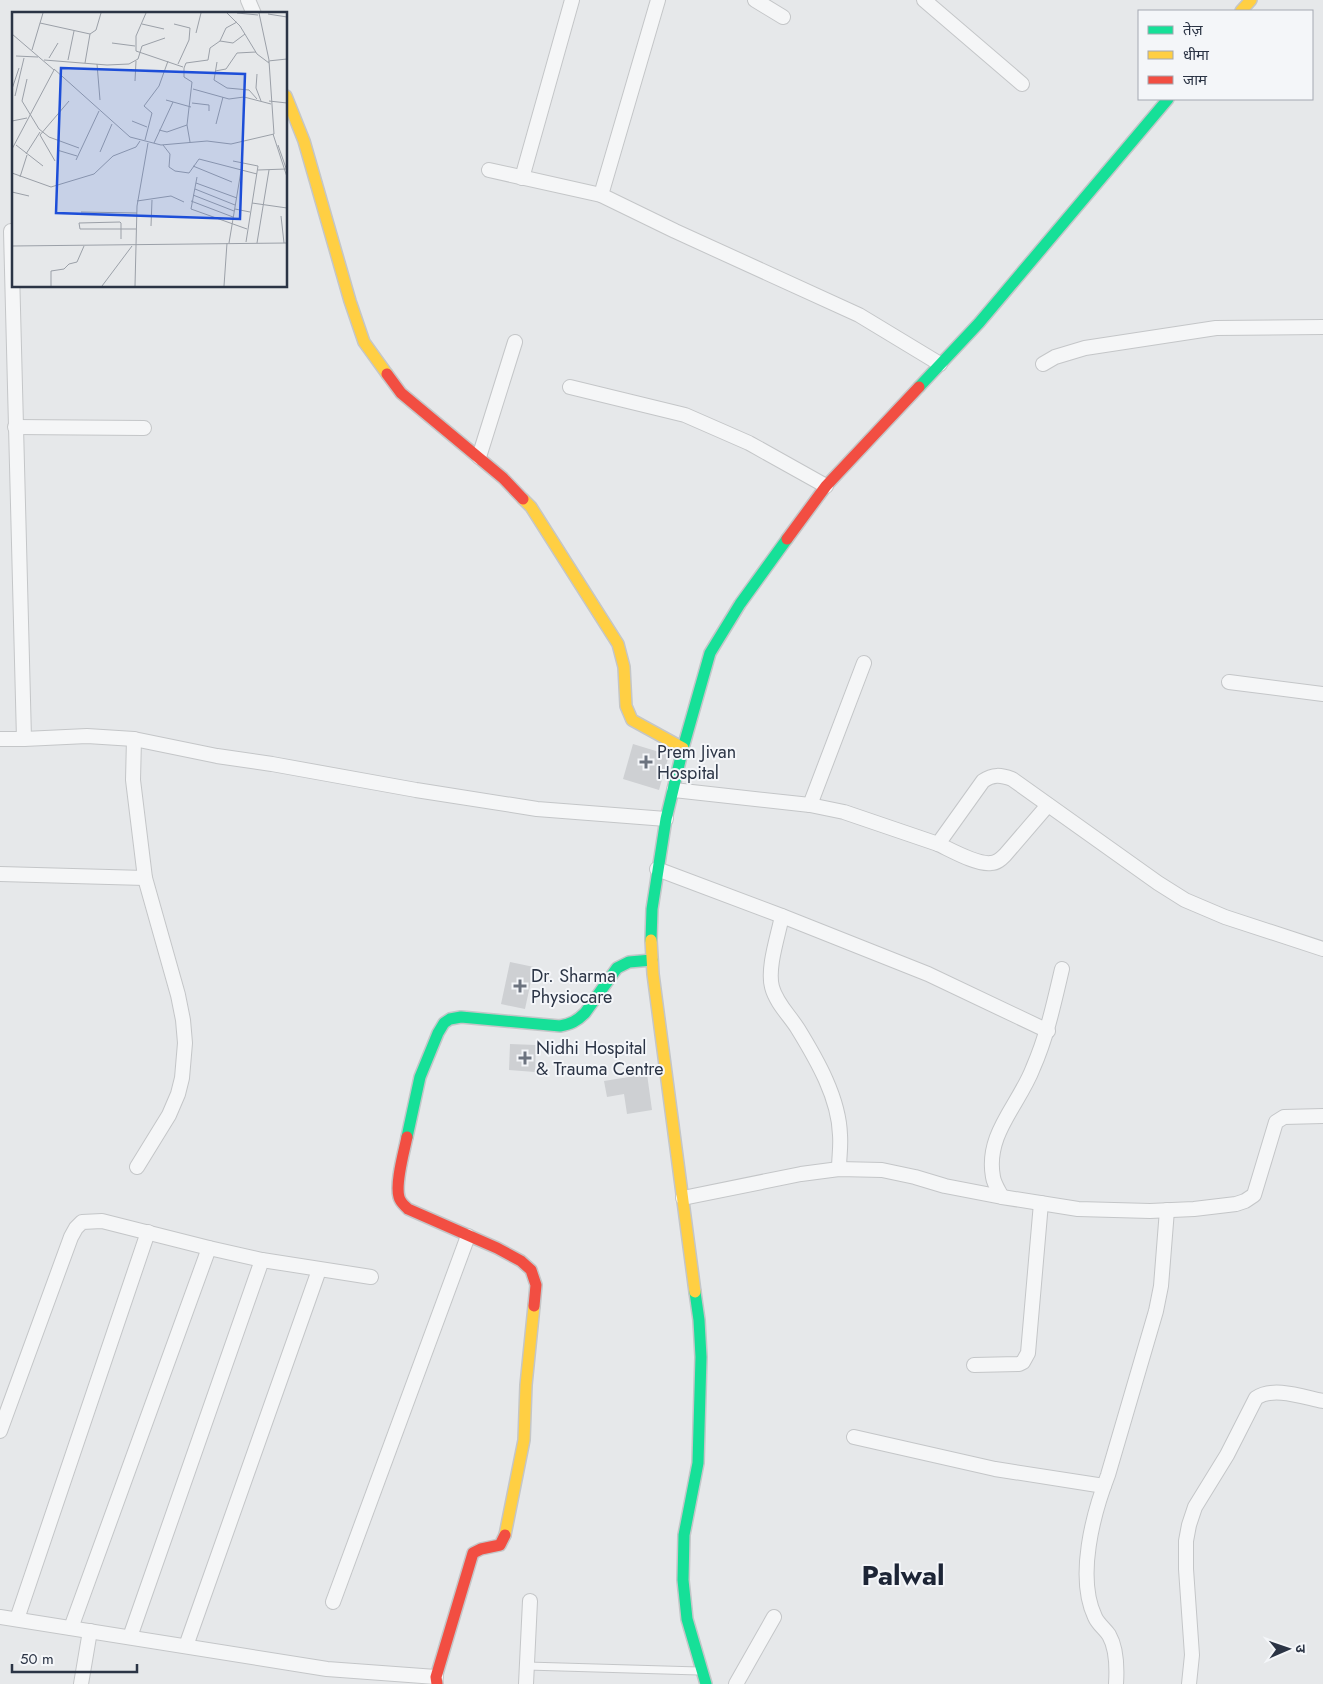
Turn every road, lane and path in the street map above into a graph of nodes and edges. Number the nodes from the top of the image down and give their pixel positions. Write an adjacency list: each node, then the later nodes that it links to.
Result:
1 (248, 0): 8 (street)
2 (572, 0): 14 (street)
3 (658, 0): 15 (street)
4 (755, 0): 9 (street)
5 (924, 0): 10 (street)
6 (1251, 0): 7 (street)
7 (1242, 10)
8 (253, 12)
9 (783, 18)
10 (1022, 84)
11 (1167, 100): 19 (street)
12 (288, 101): 24 (street)
13 (489, 170): 14 (street)
14 (522, 178): 15 (street)
15 (601, 195): 19 (street)
16 (10, 231): 22 (street)
17 (1323, 326): 20 (street)
18 (515, 342): 24 (street)
19 (940, 364): 25 (street)
20 (1042, 364)
21 (570, 387): 25 (street)
22 (15, 427): 23 (street); 30 (street)
23 (144, 428)
24 (479, 457): 32 (street)
25 (826, 486): 32 (street)
26 (864, 663): 34 (street)
27 (1229, 682): 28 (street)
28 (1323, 694)
29 (0, 739): 30 (street)
30 (24, 739): 31 (street)
31 (134, 739): 36 (street); 40 (street)
32 (683, 748): 33 (street)
33 (674, 790): 34 (street); 36 (street)
34 (810, 805): 37 (street)
35 (1048, 805): 37 (street); 37 (street); 42 (street)
36 (666, 819): 38 (street)
37 (938, 844)
38 (657, 869): 41 (street); 43 (street)
39 (0, 874): 40 (street)
40 (145, 878): 47 (street)
41 (782, 916): 45 (street); 48 (street)
42 (1323, 949)
43 (652, 960): 49 (street); 54 (street)
44 (1062, 969): 45 (street)
45 (1048, 1030): 50 (street)
46 (1323, 1116): 52 (street)
47 (137, 1167)
48 (839, 1169): 49 (street); 50 (street)
49 (683, 1198): 74 (street)
50 (1002, 1198): 51 (street)
51 (1041, 1204): 52 (street); 59 (street)
52 (1167, 1210): 63 (street)
53 (148, 1232): 55 (street); 61 (street); 68 (street)
54 (468, 1236): 65 (street); 75 (street)
55 (209, 1248): 56 (street); 69 (street)
56 (262, 1260): 57 (street); 71 (street)
57 (319, 1270): 58 (street); 72 (street)
58 (371, 1277)
59 (974, 1365)
60 (1323, 1402): 81 (street)
61 (0, 1431)
62 (854, 1436): 63 (street)
63 (1104, 1486): 80 (street)
64 (530, 1601): 73 (street)
65 (332, 1602)
66 (0, 1617): 68 (street)
67 (774, 1617): 79 (street)
68 (17, 1619): 69 (street)
69 (71, 1628): 70 (street)
70 (90, 1630): 71 (street); 76 (street)
71 (130, 1637): 72 (street)
72 (186, 1646): 75 (street)
73 (527, 1666): 74 (lane); 77 (street)
74 (702, 1671): 78 (street)
75 (437, 1681)
76 (81, 1684)
77 (526, 1684)
78 (706, 1684)
79 (736, 1684)
80 (1116, 1684)
81 (1189, 1684)

